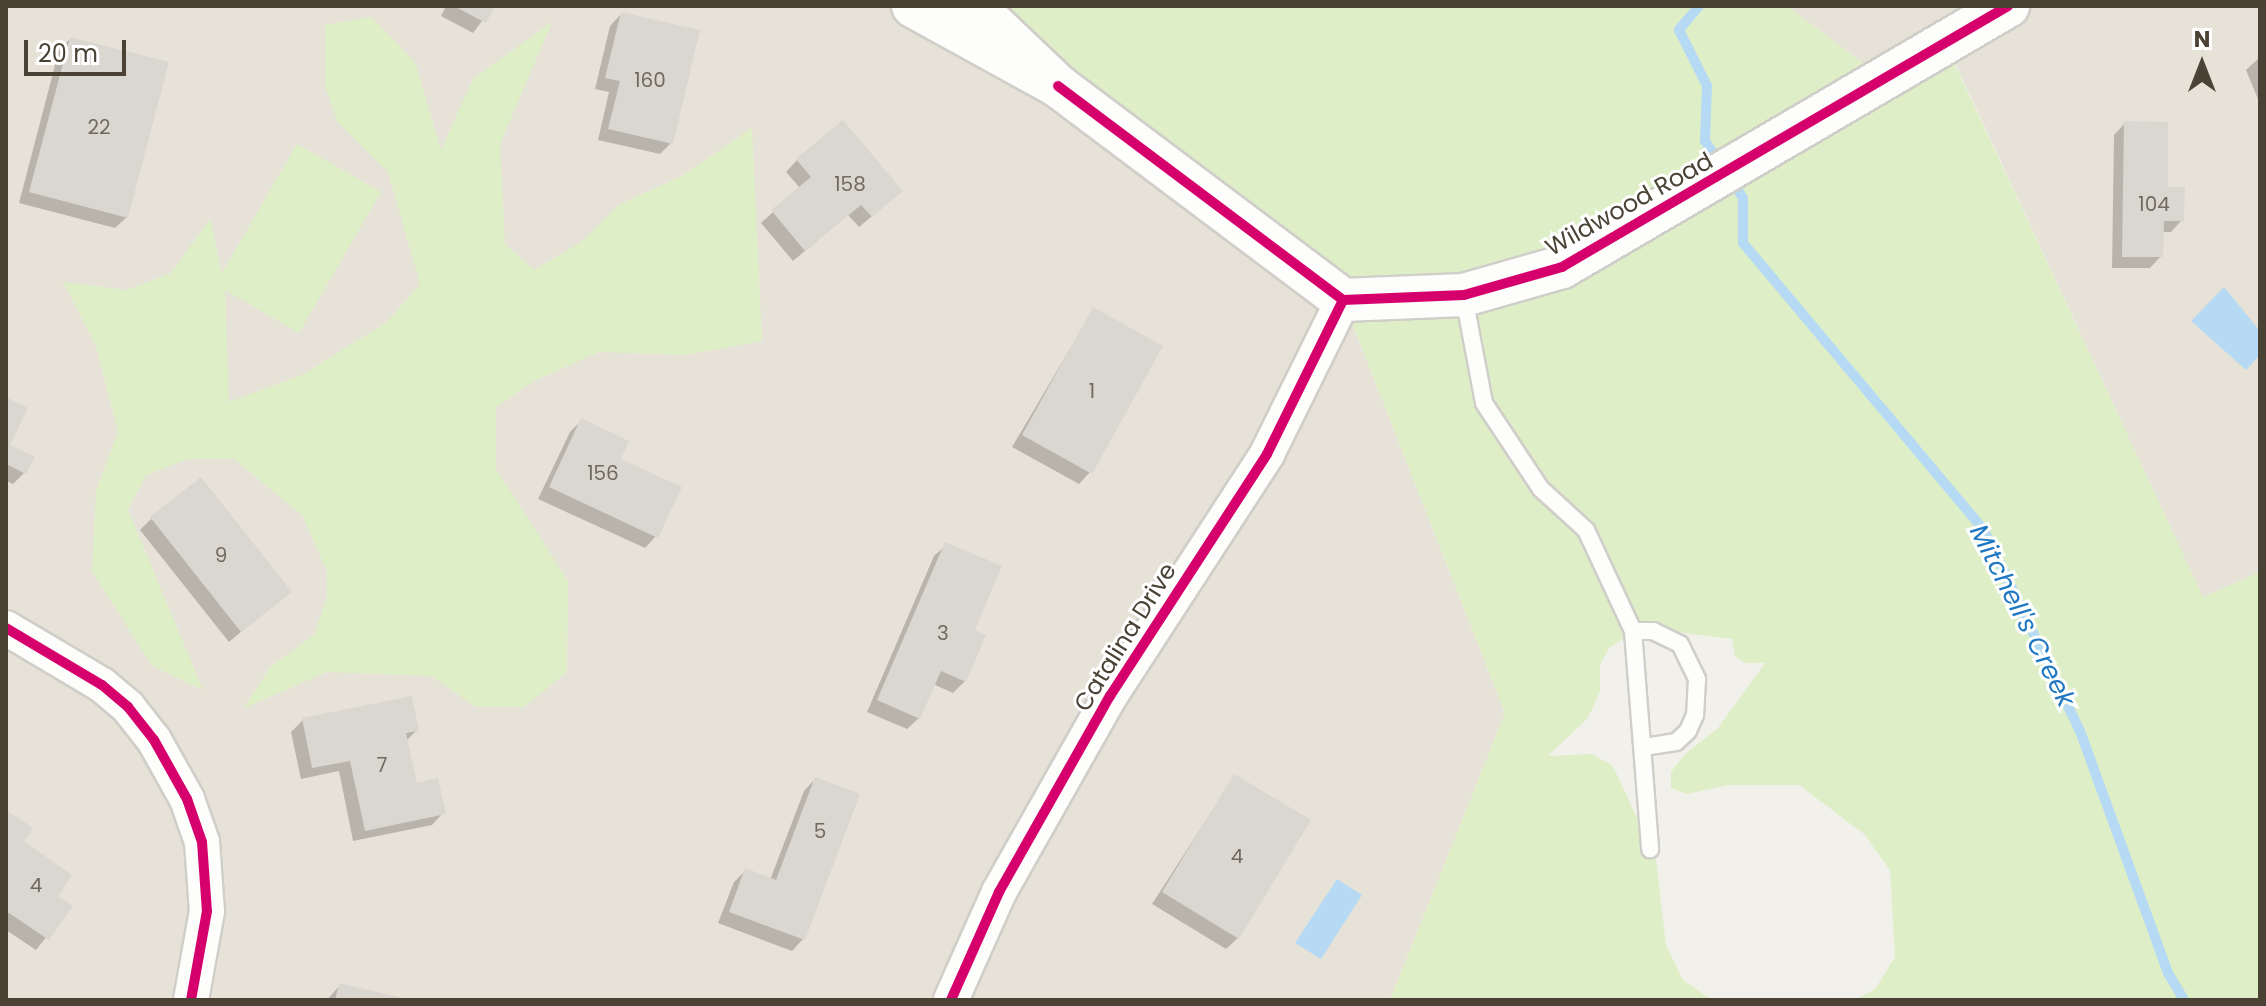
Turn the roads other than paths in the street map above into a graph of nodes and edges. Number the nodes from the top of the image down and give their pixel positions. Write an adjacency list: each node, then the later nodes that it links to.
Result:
1 (913, 6): 4 (street)
2 (974, 6): 4 (street)
3 (2008, 6): 5 (street, Wildwood Road)
4 (1058, 86): 6 (street)
5 (1464, 295): 6 (street, Wildwood Road); 8 (lane)
6 (1343, 300): 12 (street, Catalina Drive)
7 (6, 628): 11 (street)
8 (1633, 631): 9 (lane); 9 (lane)
9 (1643, 747): 10 (lane)
10 (1650, 849)
11 (191, 1000)
12 (951, 1000)

